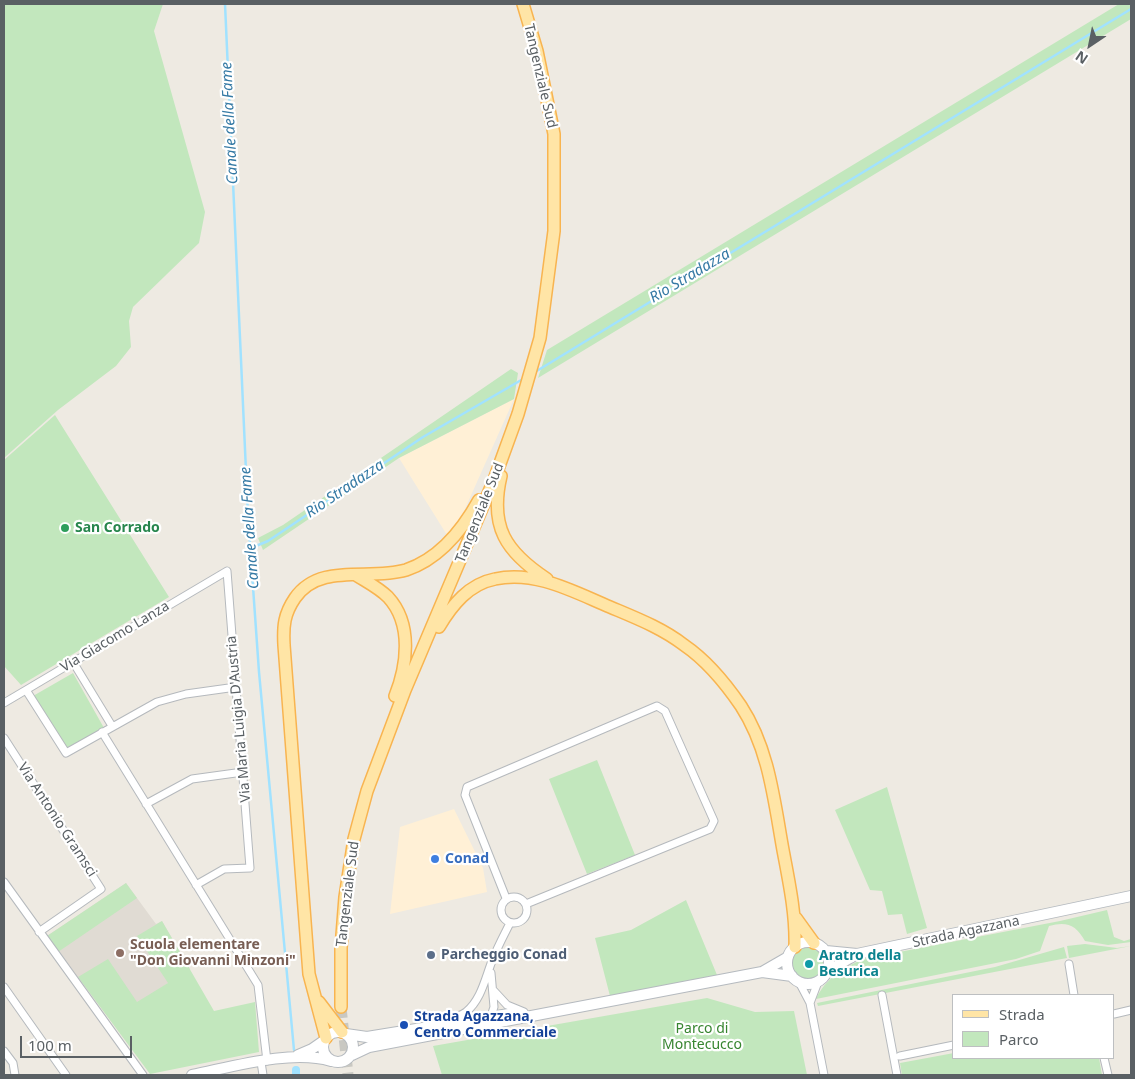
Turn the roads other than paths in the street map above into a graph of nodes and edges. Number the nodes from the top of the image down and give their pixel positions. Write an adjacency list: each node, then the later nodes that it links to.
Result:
1 (523, 6): 2 (main road, Tangenziale Sud)
2 (511, 432): 3 (main road, Tangenziale Sud); 6 (main road)
3 (499, 464): 5 (main road); 8 (main road, Tangenziale Sud)
4 (226, 571): 7 (street, Via Giacomo Lanza); 9 (street, Via Maria Luigia D'Austria)
5 (356, 575): 15 (main road); 39 (main road)
6 (553, 583): 8 (main road); 23 (main road)
7 (73, 662): 10 (street, Via Giacomo Lanza); 12 (street)
8 (408, 683): 15 (main road, Tangenziale Sud)
9 (236, 687): 12 (street); 16 (street, Via Maria Luigia D'Austria)
10 (26, 690): 11 (street, Via Giacomo Lanza); 13 (street)
11 (4, 703)
12 (112, 726): 13 (street)
13 (102, 732): 17 (street)
14 (4, 738): 25 (street, Via Antonio Gramsci)
15 (376, 765): 42 (main road, Tangenziale Sud)
16 (243, 772): 17 (street); 19 (street, Via Maria Luigia D'Austria)
17 (146, 804): 19 (street)
18 (4, 882): 25 (street)
19 (196, 885): 59 (street)
20 (506, 898): 22 (street); 22 (street); 24 (street)
21 (1131, 898): 29 (main road, Strada Agazzana)
22 (526, 904): 24 (street)
23 (795, 916): 26 (main road); 28 (main road)
24 (510, 923): 30 (street)
25 (39, 932): 63 (street)
26 (814, 943): 27 (main road); 28 (main road)
27 (826, 951): 29 (main road, Strada Agazzana); 32 (main road)
28 (792, 952): 33 (main road); 34 (main road)
29 (857, 954): 32 (main road)
30 (492, 960): 37 (street); 48 (street)
31 (1069, 964): 38 (street)
32 (828, 971): 35 (main road)
33 (762, 972): 34 (main road); 43 (main road)
34 (796, 979): 35 (main road); 41 (street)
35 (818, 982): 41 (street)
36 (4, 987): 62 (street)
37 (491, 987): 45 (street); 47 (street)
38 (1074, 994)
39 (315, 995): 49 (main road); 51 (main road)
40 (882, 995): 67 (street)
41 (810, 1003): 66 (street)
42 (340, 1007)
43 (575, 1007): 45 (main road); 50 (main road)
44 (1131, 1010): 46 (street)
45 (524, 1012): 47 (main road)
46 (1115, 1014)
47 (492, 1016): 48 (main road); 50 (street)
48 (429, 1027): 49 (main road)
49 (344, 1033): 51 (main road); 55 (main road)
50 (420, 1038): 55 (main road)
51 (326, 1039): 54 (main road); 58 (main road)
52 (952, 1045): 56 (street)
53 (4, 1051): 61 (street)
54 (306, 1055): 58 (main road); 59 (main road)
55 (352, 1055): 58 (main road)
56 (900, 1056)
57 (1104, 1059): 68 (street)
58 (332, 1061)
59 (264, 1062): 60 (main road); 65 (street)
60 (231, 1072): 64 (main road)
61 (15, 1075)
62 (66, 1075)
63 (143, 1075)
64 (192, 1075)
65 (263, 1075)
66 (824, 1075)
67 (897, 1075)
68 (1108, 1075)

